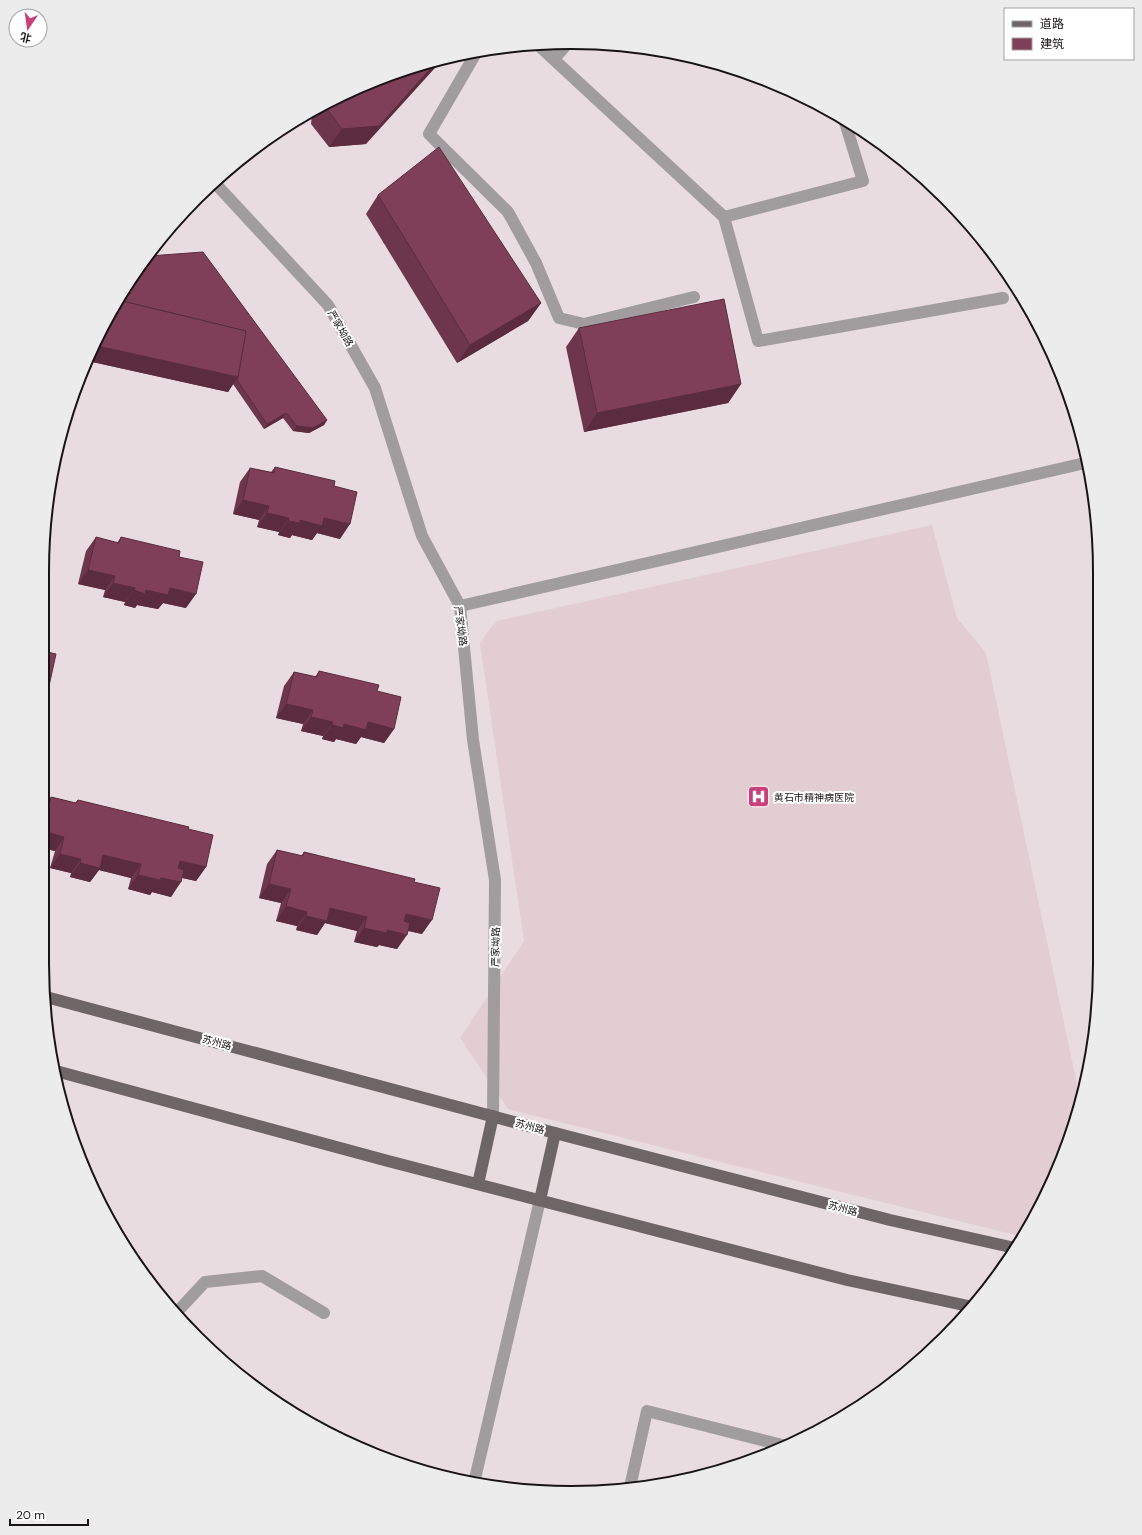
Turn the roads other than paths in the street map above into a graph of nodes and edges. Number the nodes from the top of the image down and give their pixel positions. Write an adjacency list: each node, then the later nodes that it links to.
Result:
1 (562, 49): 4 (street)
2 (544, 50): 4 (street)
3 (473, 58): 8 (street)
4 (554, 59): 7 (street)
5 (847, 128): 7 (street)
6 (218, 187): 11 (street, 严家坳路)
7 (724, 217): 9 (street)
8 (694, 297)
9 (1003, 298)
10 (1082, 464): 11 (street)
11 (460, 606): 14 (street, 严家坳路)
12 (50, 998): 14 (main road, 苏州路)
13 (61, 1072): 16 (main road)
14 (493, 1116): 15 (main road, 苏州路); 16 (main road)
15 (555, 1133): 17 (main road); 18 (main road, 苏州路)
16 (478, 1184): 17 (main road)
17 (540, 1200): 19 (main road); 23 (street)
18 (1010, 1247)
19 (965, 1305)
20 (180, 1309): 21 (street)
21 (324, 1313)
22 (776, 1444): 24 (street)
23 (475, 1477)
24 (631, 1483)

